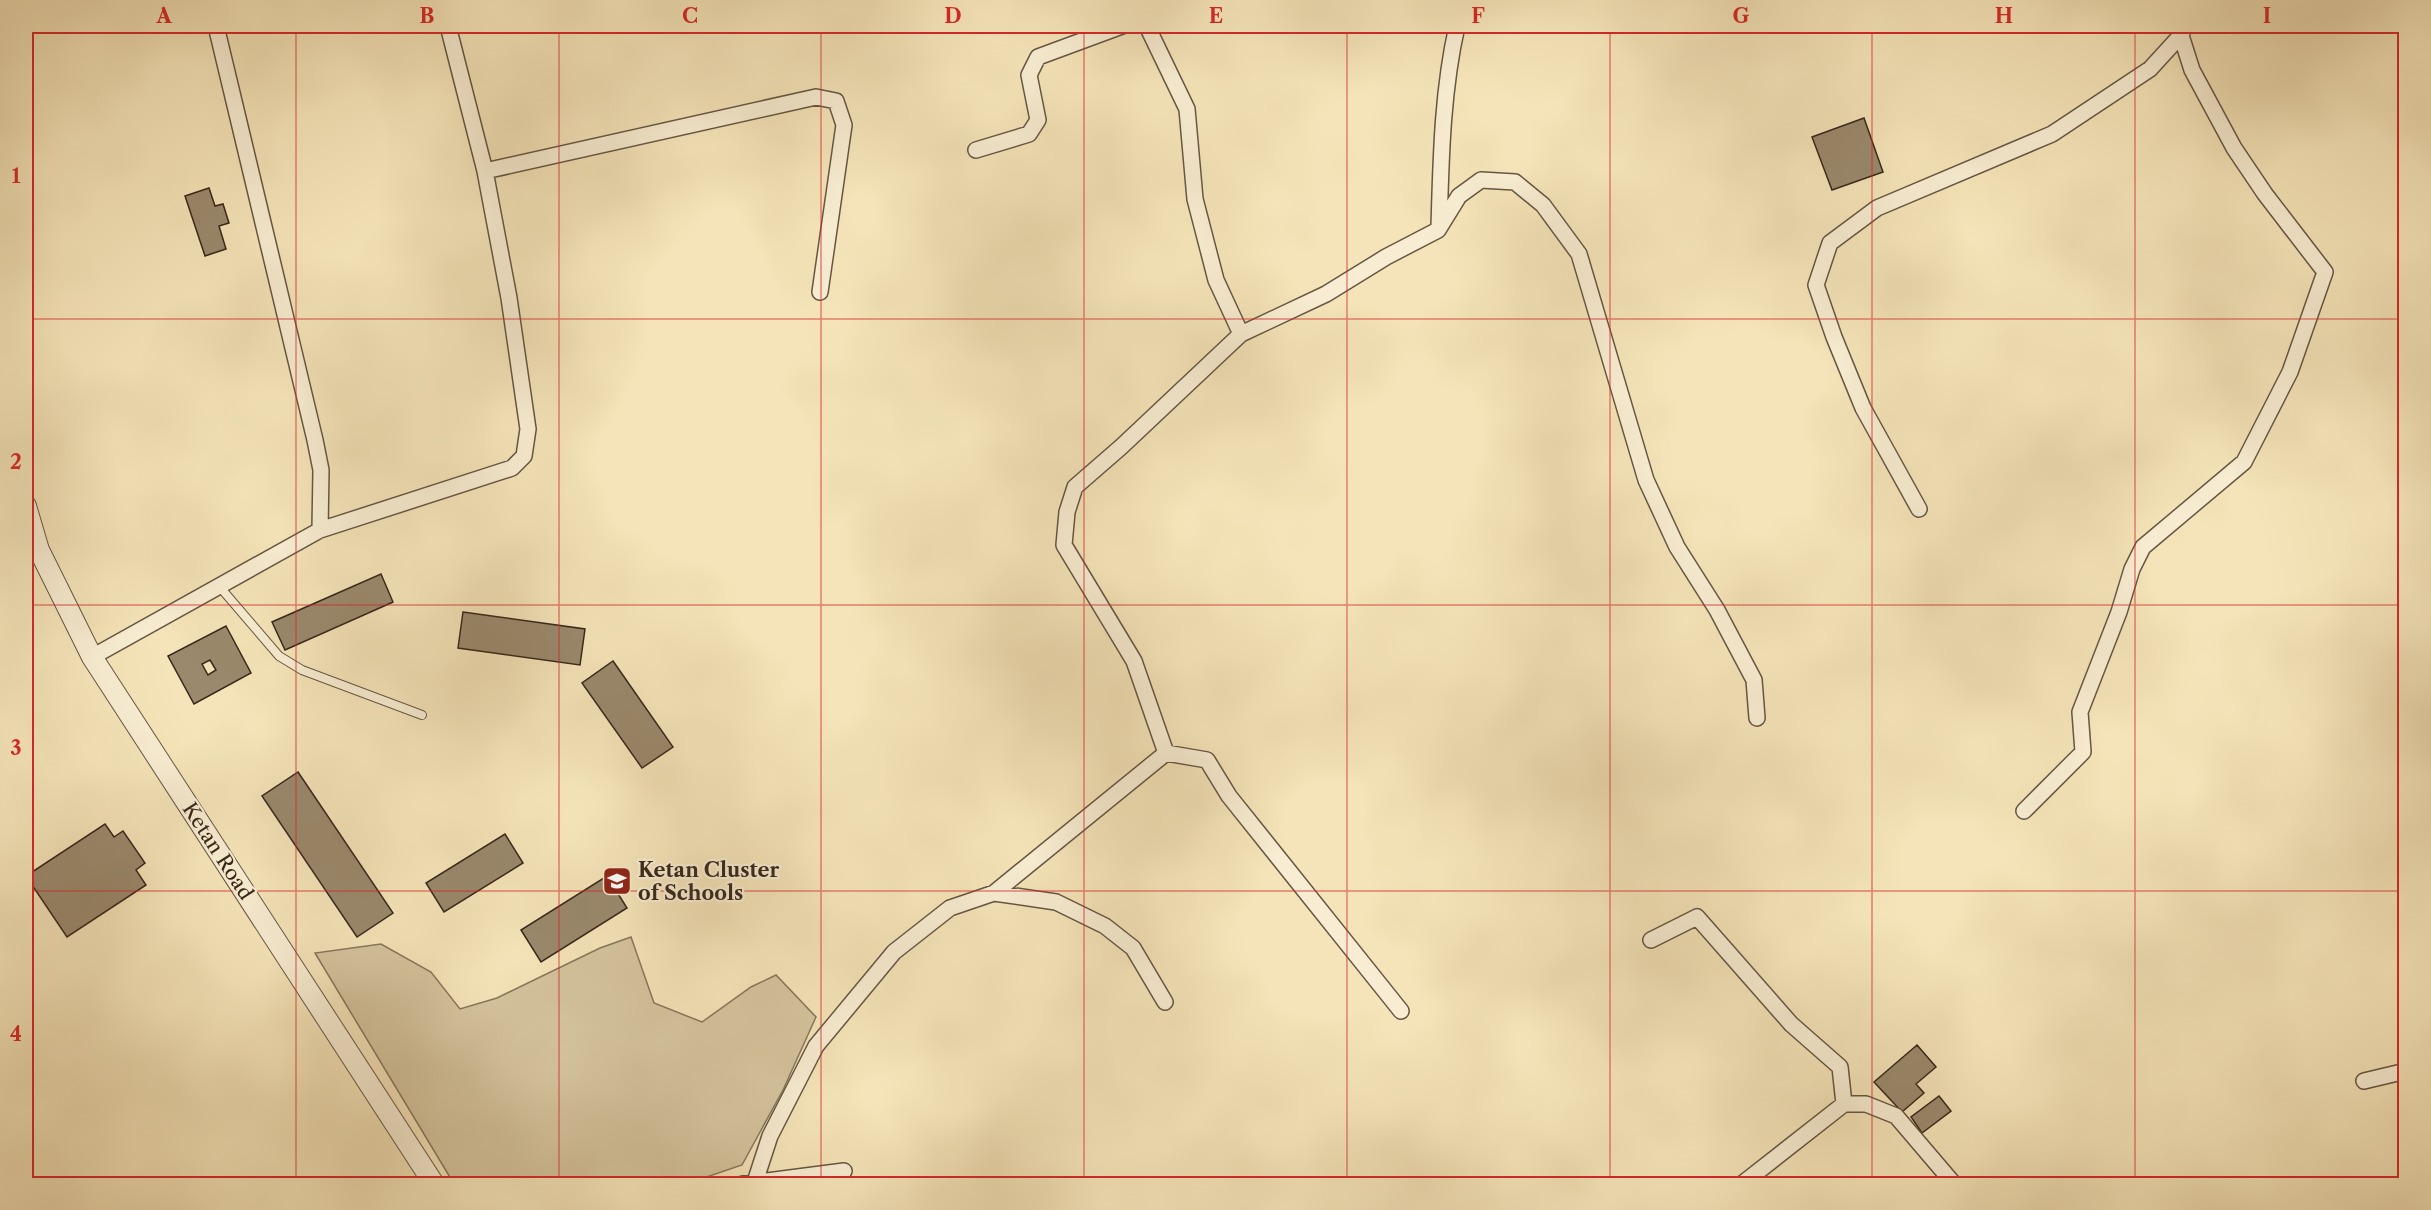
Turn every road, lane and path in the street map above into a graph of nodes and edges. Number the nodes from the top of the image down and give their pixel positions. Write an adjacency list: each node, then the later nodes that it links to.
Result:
1 (216, 26): 14 (street)
2 (448, 26): 8 (street)
3 (1122, 26): 7 (street)
4 (1147, 26): 11 (street)
5 (1457, 26): 9 (street)
6 (2180, 30): 13 (street); 20 (street)
7 (976, 150)
8 (485, 171): 10 (street); 14 (street)
9 (1438, 230): 11 (street); 18 (street)
10 (820, 292)
11 (1241, 334): 19 (street)
12 (26, 506): 16 (street, Ketan Road)
13 (1919, 509)
14 (320, 530): 15 (street)
15 (219, 586): 16 (street); 17 (lane)
16 (92, 657): 30 (street, Ketan Road)
17 (422, 715)
18 (1757, 718)
19 (1166, 753): 21 (street); 24 (street)
20 (2024, 811)
21 (994, 893): 23 (street); 29 (street)
22 (1651, 940): 27 (street)
23 (1165, 1002)
24 (1401, 1011)
25 (2406, 1071): 26 (street)
26 (2364, 1081)
27 (1845, 1104): 31 (street); 32 (street)
28 (844, 1171): 29 (street)
29 (749, 1183)
30 (434, 1185)
31 (1742, 1185)
32 (1954, 1185)

